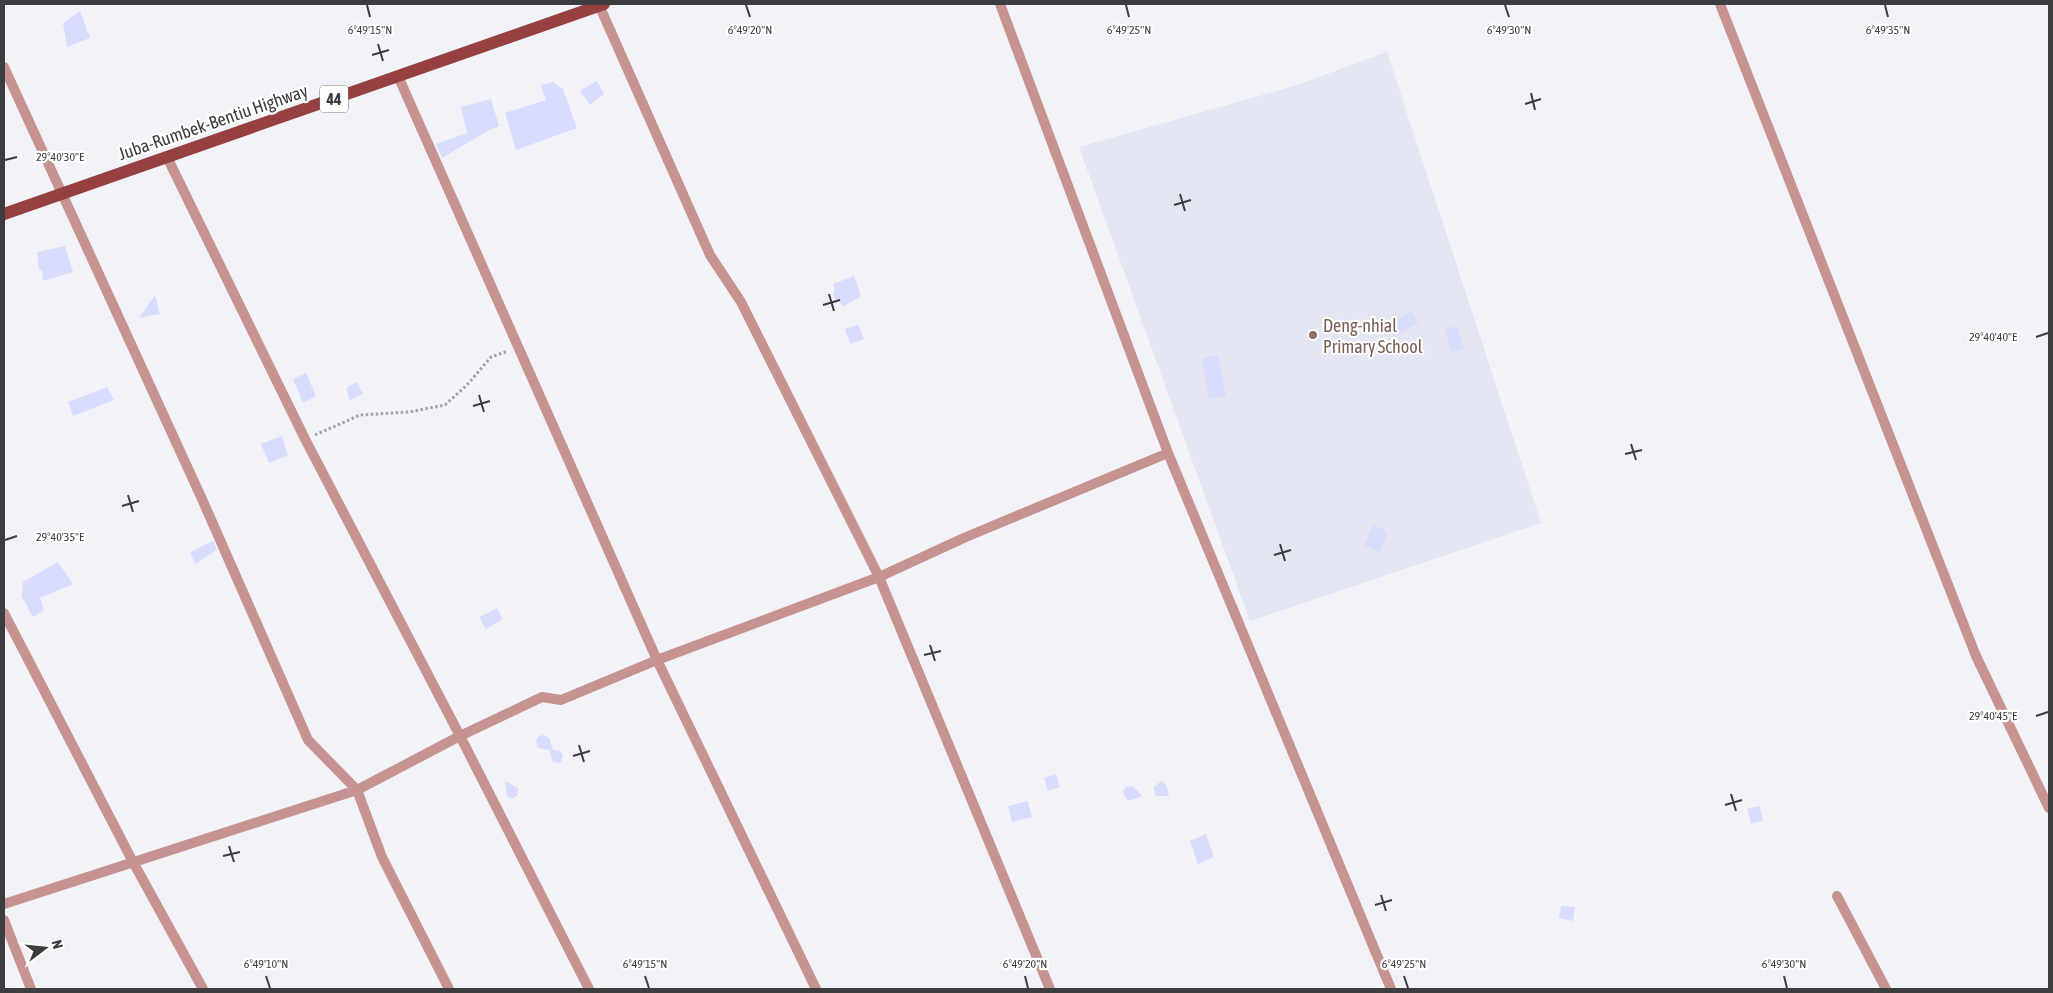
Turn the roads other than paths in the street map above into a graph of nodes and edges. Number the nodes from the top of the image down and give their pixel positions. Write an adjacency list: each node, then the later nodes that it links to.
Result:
1 (1000, 4): 9 (street)
2 (1720, 4): 15 (street)
3 (601, 5): 5 (main road, Juba-Rumbek-Bentiu Highway / 44); 10 (street)
4 (4, 67): 7 (street)
5 (398, 76): 6 (main road, Juba-Rumbek-Bentiu Highway / 44); 12 (street)
6 (167, 157): 7 (main road, Juba-Rumbek-Bentiu Highway / 44); 13 (street)
7 (63, 193): 8 (main road, Juba-Rumbek-Bentiu Highway / 44); 14 (street)
8 (4, 214)
9 (1168, 454): 10 (street); 26 (street)
10 (879, 577): 12 (street); 25 (street)
11 (4, 614): 16 (street)
12 (657, 660): 13 (street); 24 (street)
13 (460, 736): 14 (street); 23 (street)
14 (357, 790): 16 (street); 22 (street)
15 (2049, 808)
16 (133, 862): 18 (street); 21 (street)
17 (1837, 896): 27 (street)
18 (4, 904)
19 (4, 920): 20 (street)
20 (31, 989)
21 (203, 989)
22 (449, 989)
23 (589, 989)
24 (816, 989)
25 (1050, 989)
26 (1391, 989)
27 (1886, 989)

